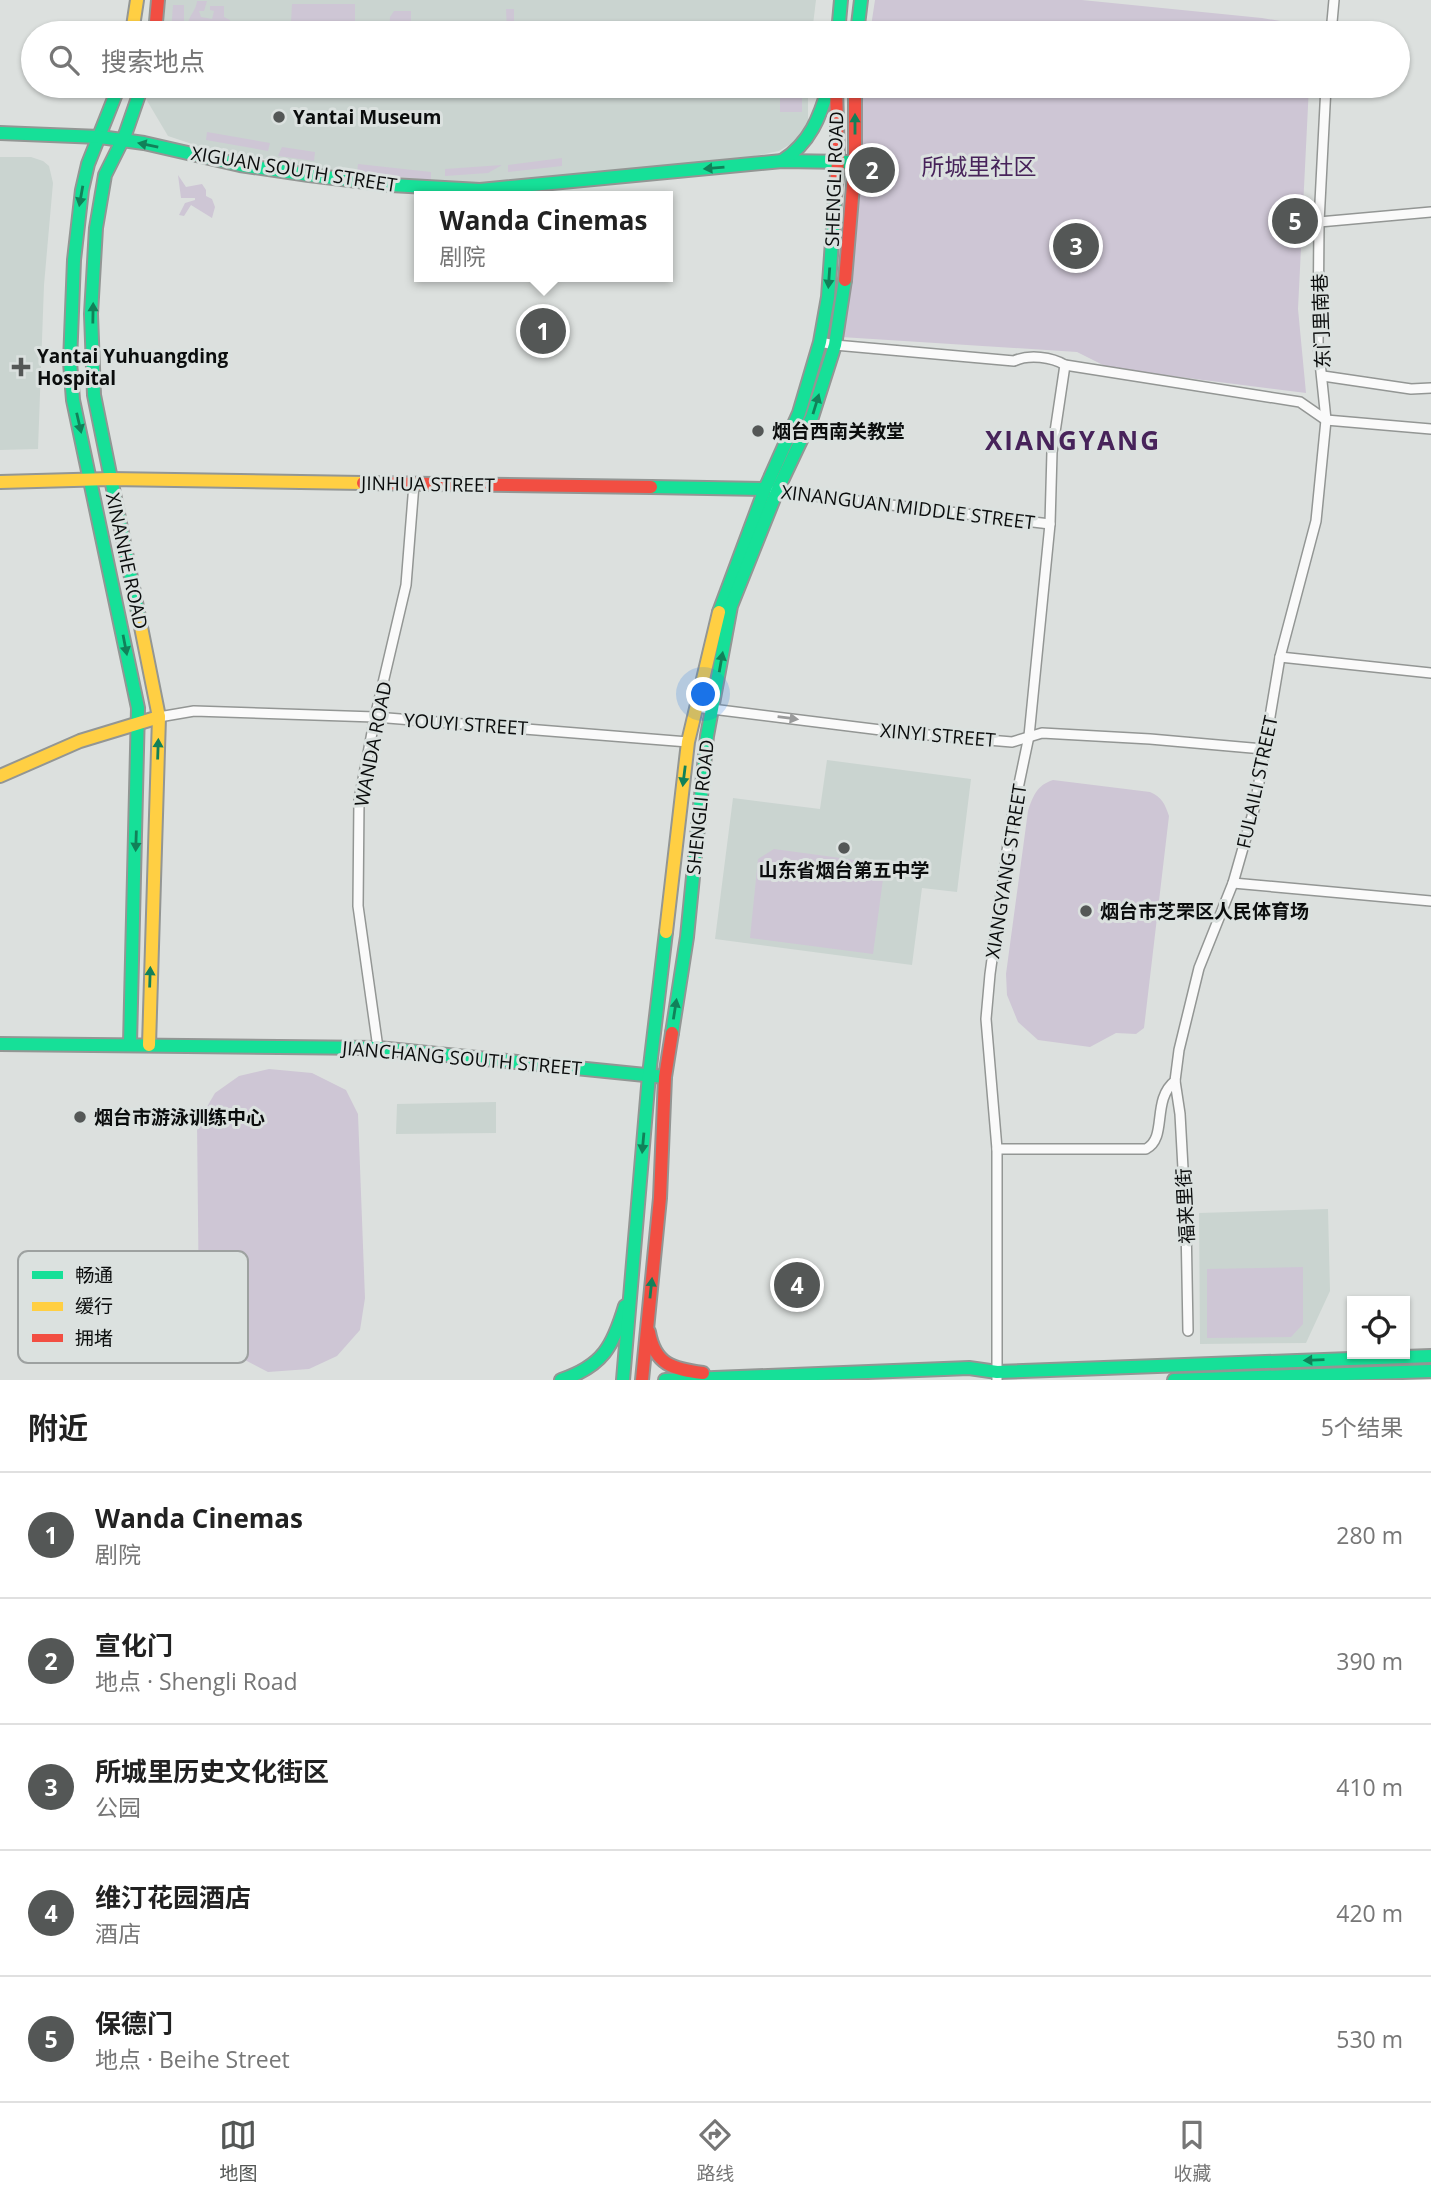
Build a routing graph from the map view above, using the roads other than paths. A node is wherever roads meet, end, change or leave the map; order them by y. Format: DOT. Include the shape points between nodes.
graph roads {
  1 [pos="137,0"];
  2 [pos="158,0"];
  3 [pos="841,0"];
  4 [pos="861,0"];
  5 [pos="1334,0"];
  6 [pos="134,21"];
  7 [pos="156,21"];
  8 [pos="839,21"];
  9 [pos="859,21"];
  10 [pos="1332,21"];
  11 [pos="115,98"];
  12 [pos="138,98"];
  13 [pos="825,98"];
  14 [pos="836,98"];
  15 [pos="855,98"];
  16 [pos="1325,98"];
  17 [pos="0,133"];
  18 [pos="100,137"];
  19 [pos="123,140"];
  20 [pos="782,161"];
  21 [pos="838,161"];
  22 [pos="855,162"];
  23 [pos="1431,212"];
  24 [pos="1319,222"];
  25 [pos="820,342"];
  26 [pos="835,345"];
  27 [pos="1065,365"];
  28 [pos="1323,376"];
  29 [pos="1431,388"];
  30 [pos="1326,420"];
  31 [pos="1431,429"];
  32 [pos="110,479"];
  33 [pos="91,480"];
  34 [pos="0,482"];
  35 [pos="414,484"];
  36 [pos="771,490"];
  37 [pos="1050,524"];
  38 [pos="1280,657"];
  39 [pos="1431,673"];
  40 [pos="696,708"];
  41 [pos="712,708"];
  42 [pos="159,717"];
  43 [pos="375,717"];
  44 [pos="139,724"];
  45 [pos="1029,736"];
  46 [pos="688,741"];
  47 [pos="1263,749"];
  48 [pos="0,776"];
  49 [pos="1233,883"];
  50 [pos="1431,901"];
  51 [pos="0,1044"];
  52 [pos="130,1044"];
  53 [pos="149,1045"];
  54 [pos="378,1048"];
  55 [pos="649,1075"];
  56 [pos="665,1077"];
  57 [pos="1175,1081"];
  58 [pos="997,1149"];
  59 [pos="631,1286"];
  60 [pos="648,1320"];
  61 [pos="1188,1331"];
  62 [pos="1431,1356"];
  63 [pos="1431,1371"];
  64 [pos="858,1376"];
  65 [pos="997,1376"];
  66 [pos="1324,1377"];
  67 [pos="742,1378"];
  68 [pos="561,1380"];
  69 [pos="623,1380"];
  70 [pos="642,1380"];
  71 [pos="665,1380"];
  72 [pos="1174,1380"];
  1 -- 6 [label="main road"];
  2 -- 7 [label="main road"];
  3 -- 8 [label="main road"];
  4 -- 9 [label="main road"];
  5 -- 10 [label="street"];
  11 -- 18 [label="main road, XINANHE ROAD"];
  12 -- 19 [label="main road, XINANHE ROAD"];
  13 -- 20 [label="main road" via="808,142"];
  14 -- 21 [label="main road, SHENGLI ROAD"];
  22 -- 15 [label="main road, SHENGLI ROAD, one-way"];
  16 -- 24 [label="street, 东门里南巷"];
  17 -- 18 [label="main road, XIGUAN SOUTH STREET"];
  18 -- 19 [label="main road, XIGUAN SOUTH STREET"];
  18 -- 33 [label="main road, XINANHE ROAD, one-way" via="88,164 78,215 70,362"];
  20 -- 19 [label="main road, XIGUAN SOUTH STREET, one-way" via="480,190 309,175"];
  32 -- 19 [label="main road, XINANHE ROAD, one-way" via="94,384 94,258 106,172"];
  20 -- 21 [label="main road, XIGUAN SOUTH STREET"];
  21 -- 22 [label="main road, XIGUAN SOUTH STREET"];
  21 -- 25 [label="main road, SHENGLI ROAD, one-way" via="828,297"];
  22 -- 26 [label="main road, SHENGLI ROAD"];
  23 -- 24 [label="street"];
  24 -- 28 [label="street, 东门里南巷" via="1318,343"];
  25 -- 26 [label="street"];
  25 -- 36 [label="main road, SHENGLI ROAD"];
  26 -- 27 [label="street" via="1014,361 1055,358"];
  36 -- 26 [label="main road, SHENGLI ROAD, one-way" via="812,417"];
  27 -- 30 [label="street" via="1300,402"];
  27 -- 37 [label="street, XIANGYANG STREET" via="1052,452"];
  28 -- 29 [label="street"];
  28 -- 30 [label="street, 东门里南巷"];
  30 -- 31 [label="street"];
  30 -- 38 [label="street, FULAILI STREET" via="1316,521"];
  32 -- 33 [label="main road, JINHUA STREET"];
  32 -- 35 [label="main road, JINHUA STREET"];
  32 -- 42 [label="main road, XINANHE ROAD"];
  33 -- 34 [label="main road, JINHUA STREET"];
  33 -- 44 [label="main road, XINANHE ROAD, one-way"];
  35 -- 36 [label="main road, JINHUA STREET"];
  35 -- 43 [label="street, WANDA ROAD" via="406,584"];
  36 -- 37 [label="street, XINANGUAN MIDDLE STREET"];
  36 -- 40 [label="main road, SHENGLI ROAD" via="721,603"];
  41 -- 36 [label="main road, SHENGLI ROAD, one-way" via="731,606"];
  37 -- 45 [label="street, XIANGYANG STREET"];
  38 -- 39 [label="street"];
  38 -- 47 [label="street, FULAILI STREET"];
  40 -- 41 [label="street, XINYI STREET"];
  40 -- 46 [label="main road, SHENGLI ROAD"];
  41 -- 45 [label="street, XINYI STREET, one-way" via="905,733 1012,742"];
  56 -- 41 [label="main road, SHENGLI ROAD, one-way" via="687,936"];
  42 -- 43 [label="street, YOUYI STREET" via="194,711"];
  42 -- 44 [label="main road"];
  53 -- 42 [label="main road, XINANHE ROAD, one-way"];
  43 -- 46 [label="street, YOUYI STREET"];
  43 -- 54 [label="street, WANDA ROAD" via="359,800 358,906"];
  44 -- 48 [label="main road" via="80,741"];
  44 -- 52 [label="main road, XINANHE ROAD, one-way"];
  45 -- 47 [label="street, XINYI STREET" via="1055,733"];
  45 -- 58 [label="street, XIANGYANG STREET" via="1011,822 988,996"];
  46 -- 55 [label="main road, SHENGLI ROAD, one-way"];
  47 -- 49 [label="street, FULAILI STREET" via="1255,806"];
  49 -- 50 [label="street"];
  49 -- 57 [label="street, FULAILI STREET" via="1199,968"];
  51 -- 52 [label="main road"];
  52 -- 53 [label="main road, JIANCHANG SOUTH STREET"];
  53 -- 54 [label="main road, JIANCHANG SOUTH STREET"];
  54 -- 55 [label="main road, JIANCHANG SOUTH STREET"];
  55 -- 56 [label="main road, JIANCHANG SOUTH STREET"];
  55 -- 59 [label="main road, SHENGLI ROAD, one-way"];
  60 -- 56 [label="main road, SHENGLI ROAD, one-way"];
  57 -- 58 [label="street, FULAILI STREET" via="1163,1097 1157,1138 1146,1149"];
  57 -- 61 [label="street, 福来里街" via="1186,1223"];
  58 -- 65 [label="street, XIANGYANG STREET"];
  59 -- 68 [label="main road" via="608,1353"];
  59 -- 69 [label="main road, SHENGLI ROAD"];
  60 -- 67 [label="main road" via="652,1349 666,1364 679,1370"];
  60 -- 70 [label="main road, SHENGLI ROAD"];
  62 -- 65 [label="main road, one-way"];
  63 -- 66 [label="main road"];
  64 -- 65 [label="main road" via="969,1368"];
  64 -- 67 [label="main road"];
  66 -- 72 [label="main road"];
  67 -- 71 [label="main road"];
}
